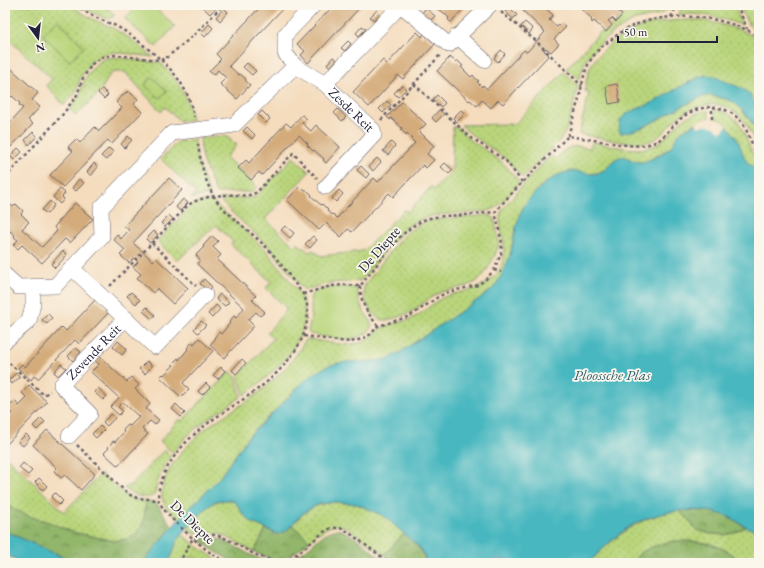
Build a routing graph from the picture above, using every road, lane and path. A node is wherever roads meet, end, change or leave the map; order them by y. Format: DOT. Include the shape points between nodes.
graph roads {
  1 [pos="223,5"];
  2 [pos="314,5"];
  3 [pos="401,5"];
  4 [pos="677,5"];
  5 [pos="737,5"];
  6 [pos="494,7"];
  7 [pos="671,17"];
  8 [pos="748,30"];
  9 [pos="759,36"];
  10 [pos="453,41"];
  11 [pos="484,60"];
  12 [pos="295,66"];
  13 [pos="325,84"];
  14 [pos="414,84"];
  15 [pos="582,86"];
  16 [pos="712,107"];
  17 [pos="712,119"];
  18 [pos="373,130"];
  19 [pos="568,136"];
  20 [pos="759,159"];
  21 [pos="5,178"];
  22 [pos="522,182"];
  23 [pos="326,187"];
  24 [pos="495,212"];
  25 [pos="152,243"];
  26 [pos="72,268"];
  27 [pos="494,270"];
  28 [pos="501,272"];
  29 [pos="5,275"];
  30 [pos="360,286"];
  31 [pos="33,287"];
  32 [pos="101,295"];
  33 [pos="205,295"];
  34 [pos="126,318"];
  35 [pos="378,326"];
  36 [pos="304,336"];
  37 [pos="5,341"];
  38 [pos="5,359"];
  39 [pos="61,385"];
  40 [pos="69,436"];
  41 [pos="159,500"];
  42 [pos="193,538"];
  43 [pos="759,559"];
  44 [pos="284,562"];
  45 [pos="179,563"];
  46 [pos="228,563"];
  47 [pos="390,563"];
  48 [pos="752,563"];
  1 -- 21 [label="path" via="193,36 166,58 161,60 114,55 102,57 92,64 68,108"];
  2 -- 12 [label="street, Zesde Reit" via="285,35 285,53"];
  3 -- 10 [label="street"];
  3 -- 13 [label="street"];
  4 -- 7 [label="path"];
  5 -- 8 [label="path"];
  6 -- 10 [label="street"];
  6 -- 15 [label="path" via="536,41"];
  7 -- 8 [label="path" via="721,21"];
  7 -- 15 [label="path" via="635,25 606,43 589,63"];
  8 -- 9 [label="path"];
  10 -- 11 [label="street"];
  10 -- 14 [label="path"];
  12 -- 13 [label="street, Zesde Reit"];
  12 -- 26 [label="street" via="234,125 172,132 101,208 102,236"];
  13 -- 18 [label="street, Zesde Reit"];
  14 -- 18 [label="path"];
  14 -- 22 [label="path" via="470,137 506,161"];
  15 -- 19 [label="path"];
  16 -- 17 [label="path"];
  16 -- 19 [label="path" via="688,114 659,140 643,145 633,146"];
  16 -- 20 [label="path" via="736,115"];
  18 -- 23 [label="street, Zesde Reit" via="374,135"];
  19 -- 22 [label="path"];
  22 -- 24 [label="path"];
  23 -- 25 [label="path" via="293,152 253,195 228,195 196,200 188,205"];
  24 -- 27 [label="path" via="502,243 501,254"];
  24 -- 30 [label="path, De Diepte" via="426,219 408,230 391,247"];
  25 -- 32 [label="path"];
  25 -- 33 [label="path"];
  26 -- 31 [label="street" via="55,286"];
  26 -- 32 [label="street, Zevende Reit"];
  27 -- 28 [label="path"];
  27 -- 35 [label="path" via="478,285 448,292 405,318"];
  29 -- 31 [label="street" via="18,287"];
  30 -- 35 [label="path" via="365,307"];
  30 -- 36 [label="path, De Diepte" via="331,286 303,294 308,308"];
  31 -- 37 [label="street" via="29,321"];
  32 -- 34 [label="street, Zevende Reit"];
  33 -- 34 [label="street, Zevende Reit" via="155,347"];
  34 -- 39 [label="street, Zevende Reit"];
  35 -- 36 [label="path" via="371,334 351,342"];
  36 -- 41 [label="path, De Diepte" via="294,353 277,372 190,438 168,466 162,478"];
  38 -- 39 [label="path" via="44,395"];
  39 -- 40 [label="street, Zevende Reit" via="90,414"];
  40 -- 41 [label="path" via="128,494 137,498"];
  41 -- 42 [label="path, De Diepte" via="173,520"];
  42 -- 44 [label="path" via="214,535 268,560"];
  42 -- 45 [label="path"];
  42 -- 46 [label="path, De Diepte"];
  43 -- 48 [label="path"];
  44 -- 47 [label="path" via="318,536 337,528 344,529"];
}
